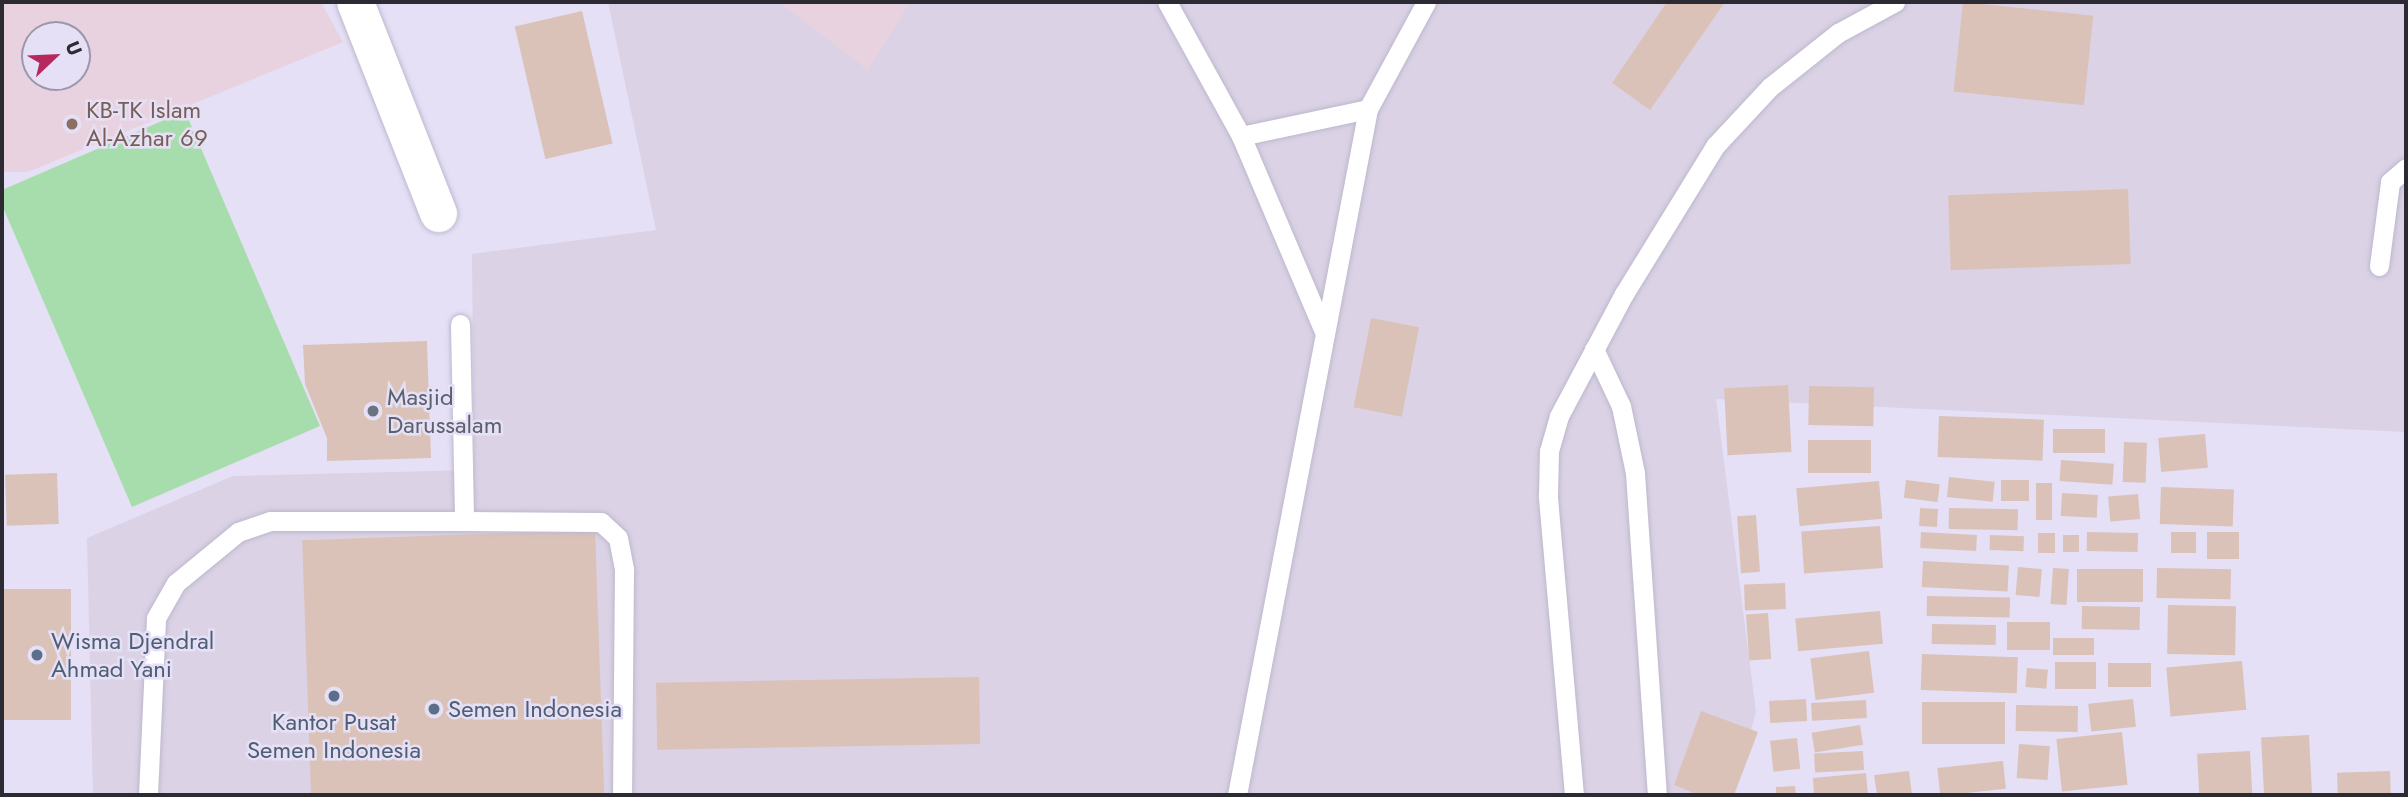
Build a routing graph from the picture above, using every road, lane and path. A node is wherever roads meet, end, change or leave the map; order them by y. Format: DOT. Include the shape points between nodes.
graph roads {
  1 [pos="355,2"];
  2 [pos="1167,2"];
  3 [pos="1426,2"];
  4 [pos="1895,2"];
  5 [pos="1368,109"];
  6 [pos="1241,136"];
  7 [pos="2406,168"];
  8 [pos="438,213"];
  9 [pos="2379,266"];
  10 [pos="460,324"];
  11 [pos="1325,334"];
  12 [pos="1594,349"];
  13 [pos="464,521"];
  14 [pos="148,795"];
  15 [pos="622,795"];
  16 [pos="1237,795"];
  17 [pos="1574,795"];
  18 [pos="1657,795"];
  1 -- 8 [label="street"];
  2 -- 6 [label="lane"];
  3 -- 5 [label="lane"];
  4 -- 12 [label="lane" via="1838,33 1779,79 1715,146"];
  5 -- 6 [label="lane"];
  5 -- 11 [label="lane"];
  6 -- 11 [label="lane"];
  7 -- 9 [label="lane" via="2390,182"];
  10 -- 13 [label="lane"];
  11 -- 16 [label="lane"];
  12 -- 17 [label="lane" via="1559,416 1549,451 1548,495"];
  12 -- 18 [label="lane" via="1621,406 1635,473"];
  13 -- 14 [label="lane" via="270,521 238,532 176,583 156,618"];
  13 -- 15 [label="lane" via="601,522 618,538 624,570"];
}
